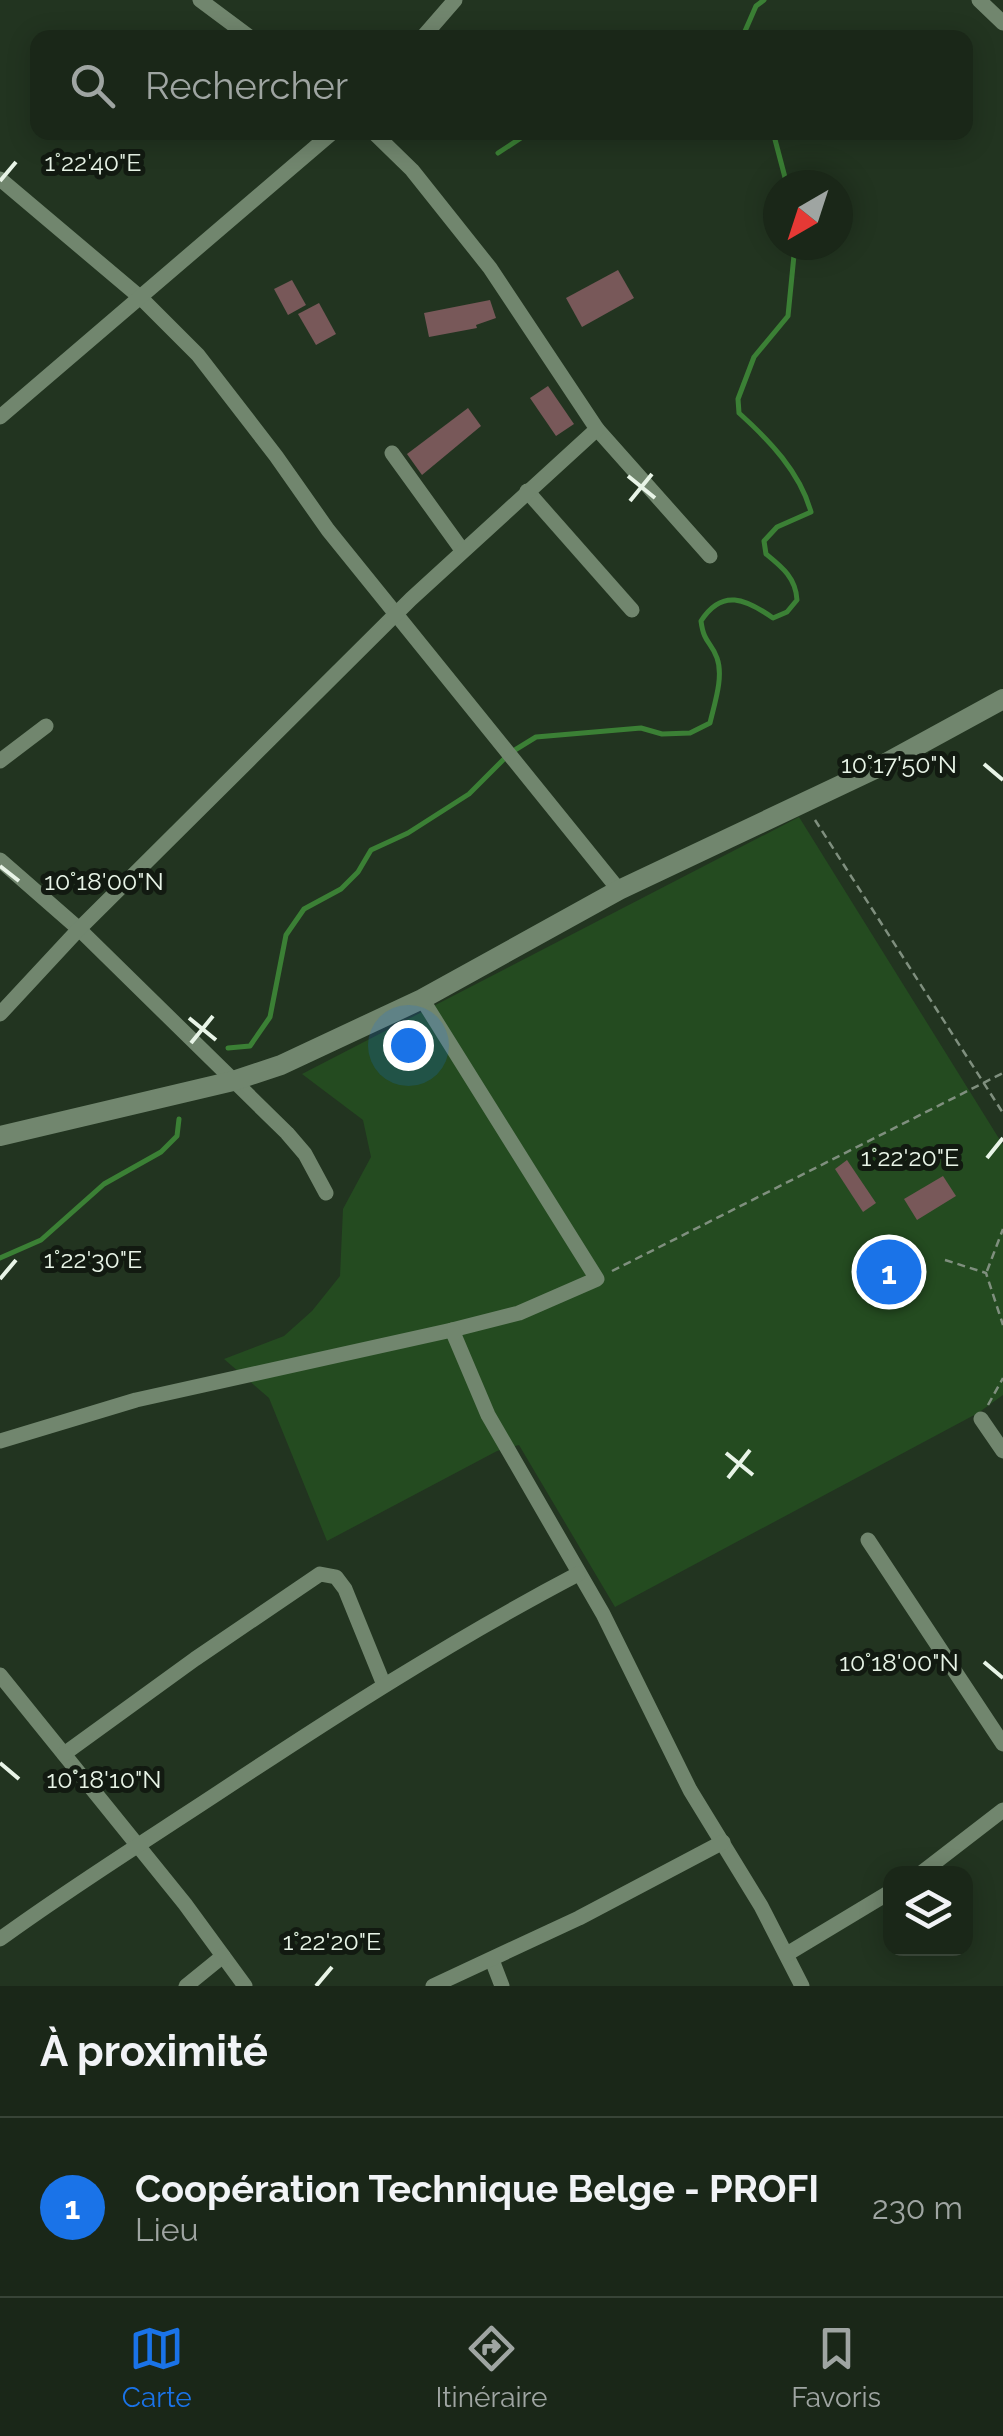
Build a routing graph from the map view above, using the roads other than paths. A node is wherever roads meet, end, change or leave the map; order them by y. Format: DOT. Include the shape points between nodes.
graph roads {
  1 [pos="200,0"];
  2 [pos="454,0"];
  3 [pos="981,1"];
  4 [pos="1003,23"];
  5 [pos="240,30"];
  6 [pos="429,30"];
  7 [pos="323,140"];
  8 [pos="382,140"];
  9 [pos="0,180"];
  10 [pos="141,298"];
  11 [pos="0,417"];
  12 [pos="597,429"];
  13 [pos="392,453"];
  14 [pos="527,491"];
  15 [pos="462,550"];
  16 [pos="710,556"];
  17 [pos="632,610"];
  18 [pos="396,614"];
  19 [pos="1003,699"];
  20 [pos="46,726"];
  21 [pos="0,761"];
  22 [pos="2,864"];
  23 [pos="619,890"];
  24 [pos="80,929"];
  25 [pos="422,999"];
  26 [pos="0,1014"];
  27 [pos="233,1080"];
  28 [pos="0,1136"];
  29 [pos="326,1193"];
  30 [pos="452,1330"];
  31 [pos="981,1419"];
  32 [pos="0,1442"];
  33 [pos="1003,1451"];
  34 [pos="868,1540"];
  35 [pos="578,1574"];
  36 [pos="0,1675"];
  37 [pos="384,1685"];
  38 [pos="1003,1744"];
  39 [pos="64,1754"];
  40 [pos="1003,1810"];
  41 [pos="723,1842"];
  42 [pos="138,1844"];
  43 [pos="930,1866"];
  44 [pos="883,1896"];
  45 [pos="3,1931"];
  46 [pos="787,1954"];
  47 [pos="223,1956"];
  48 [pos="492,1960"];
  49 [pos="186,1986"];
  50 [pos="245,1986"];
  51 [pos="433,1986"];
  52 [pos="502,1986"];
  53 [pos="802,1986"];
  1 -- 5 [label="street"];
  2 -- 6 [label="street"];
  3 -- 4 [label="street"];
  7 -- 10 [label="street"];
  8 -- 12 [label="street" via="490,268"];
  9 -- 10 [label="street"];
  10 -- 11 [label="street"];
  10 -- 18 [label="street" via="228,392"];
  12 -- 14 [label="street"];
  12 -- 16 [label="street"];
  13 -- 15 [label="street"];
  14 -- 15 [label="street"];
  14 -- 17 [label="street"];
  15 -- 18 [label="street"];
  18 -- 23 [label="street"];
  18 -- 24 [label="street"];
  19 -- 23 [label="street" via="805,804"];
  20 -- 21 [label="street"];
  22 -- 24 [label="street"];
  23 -- 25 [label="street"];
  24 -- 26 [label="street"];
  24 -- 27 [label="street"];
  25 -- 27 [label="street" via="281,1065"];
  25 -- 30 [label="street" via="597,1279 519,1313"];
  27 -- 28 [label="street"];
  27 -- 29 [label="street" via="305,1154"];
  30 -- 32 [label="street" via="136,1400"];
  30 -- 35 [label="street" via="488,1415"];
  31 -- 33 [label="street"];
  34 -- 38 [label="street"];
  35 -- 37 [label="street"];
  35 -- 41 [label="street"];
  36 -- 39 [label="street"];
  37 -- 39 [label="street" via="345,1588 320,1574"];
  37 -- 42 [label="street"];
  39 -- 42 [label="street"];
  40 -- 43 [label="street"];
  41 -- 46 [label="street"];
  41 -- 48 [label="street"];
  42 -- 45 [label="street"];
  42 -- 47 [label="street"];
  44 -- 46 [label="street"];
  46 -- 53 [label="street"];
  47 -- 49 [label="street"];
  47 -- 50 [label="street"];
  48 -- 51 [label="street"];
  48 -- 52 [label="street"];
}
